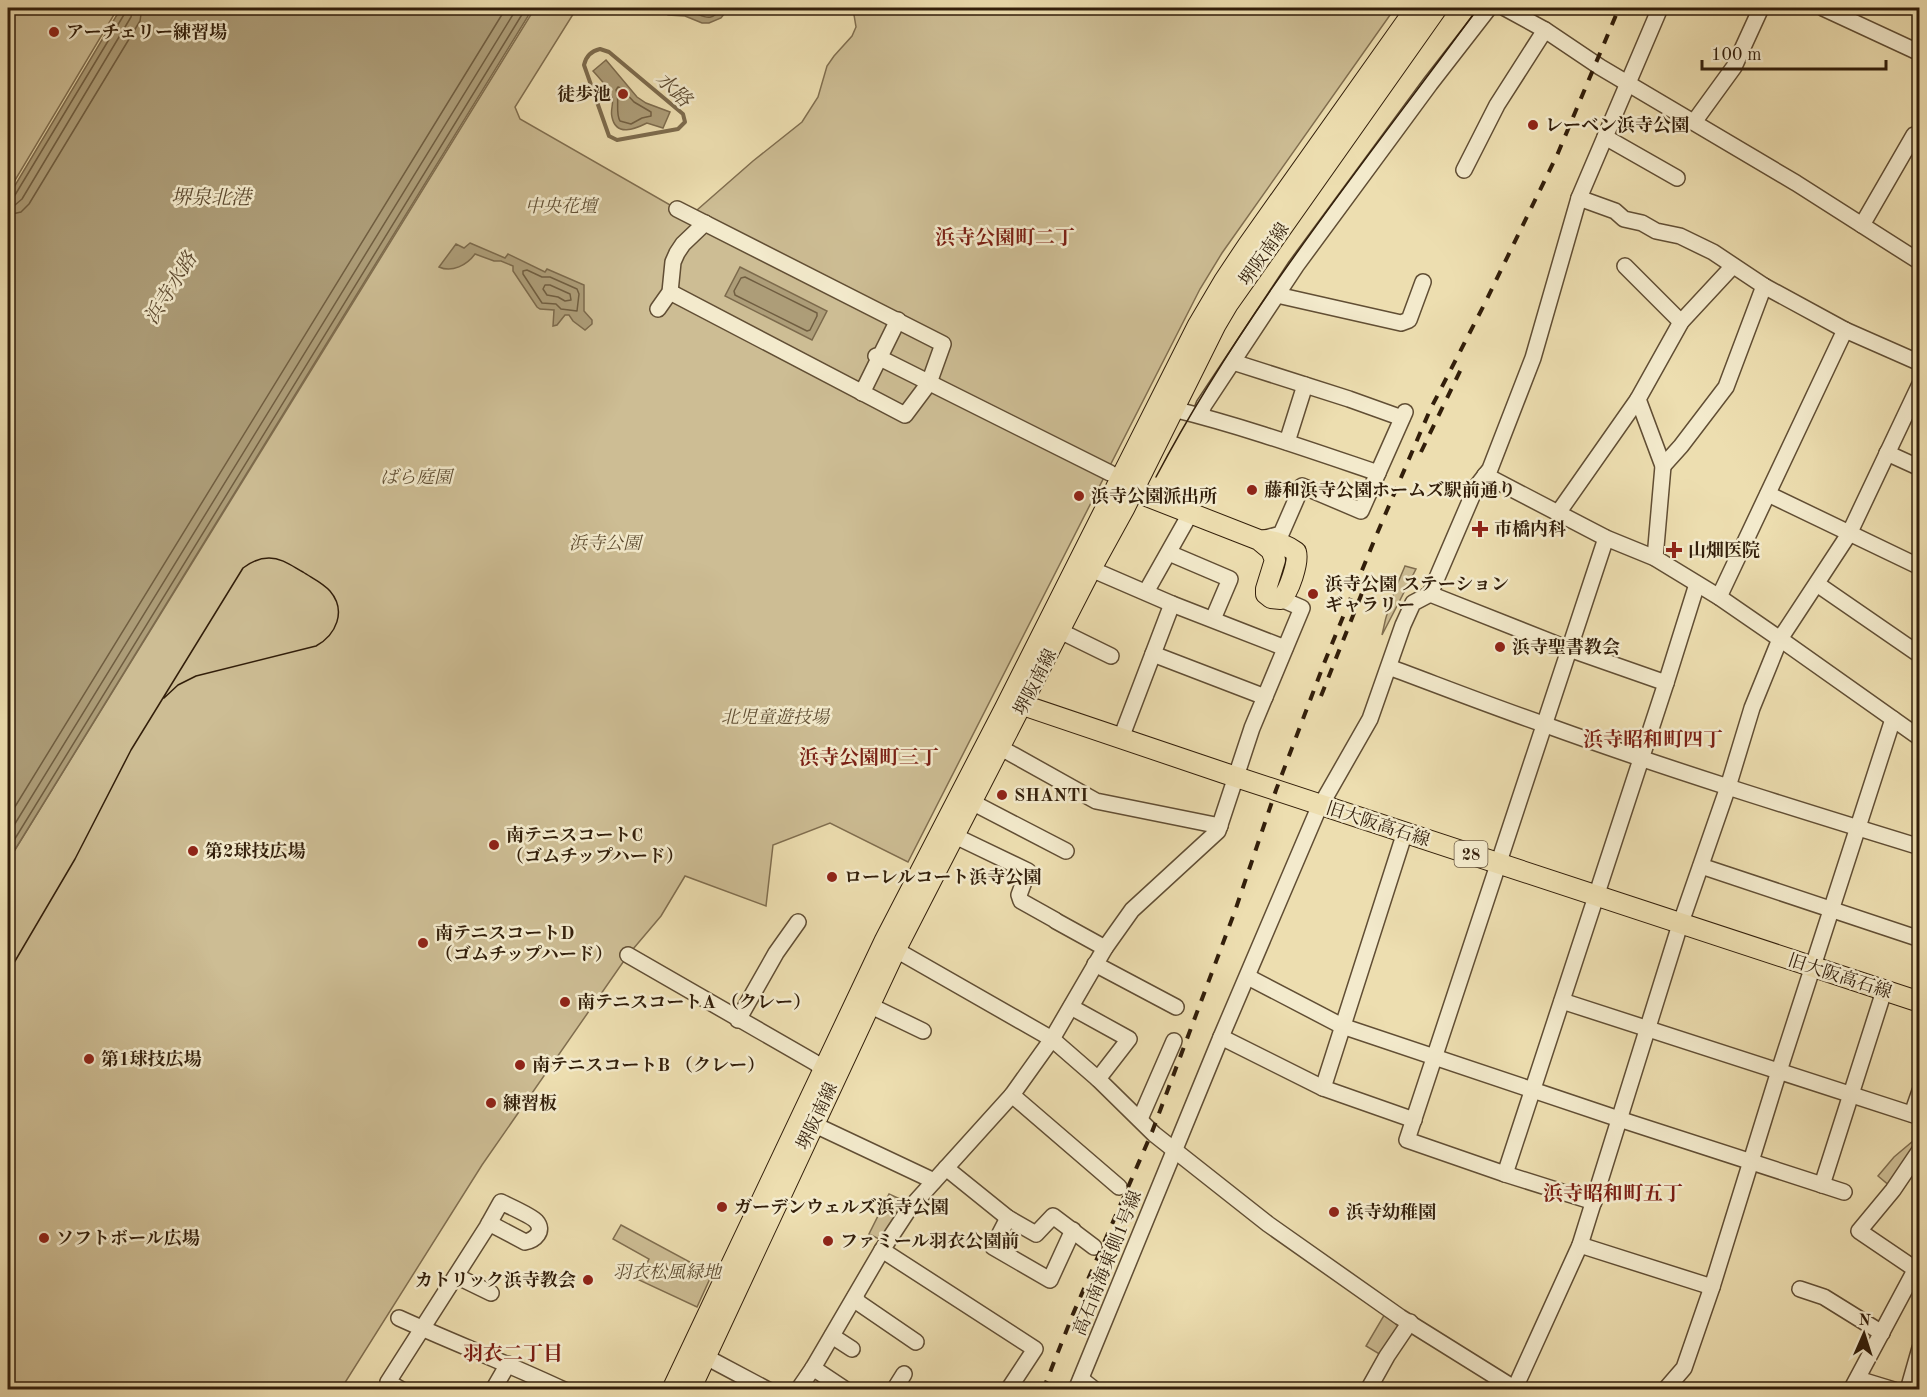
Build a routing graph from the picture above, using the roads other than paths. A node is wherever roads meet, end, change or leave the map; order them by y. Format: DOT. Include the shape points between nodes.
graph roads {
  1 [pos="1416,8"];
  2 [pos="1437,8"];
  3 [pos="1489,8"];
  4 [pos="1505,8"];
  5 [pos="1660,8"];
  6 [pos="1761,8"];
  7 [pos="1823,8"];
  8 [pos="1853,14"];
  9 [pos="1545,30"];
  10 [pos="1920,53"];
  11 [pos="1628,83"];
  12 [pos="1694,122"];
  13 [pos="1914,135"];
  14 [pos="1605,137"];
  15 [pos="1464,170"];
  16 [pos="1677,178"];
  17 [pos="1579,198"];
  18 [pos="677,209"];
  19 [pos="705,222"];
  20 [pos="1862,225"];
  21 [pos="1920,262"];
  22 [pos="1625,266"];
  23 [pos="1733,266"];
  24 [pos="1423,282"];
  25 [pos="1764,286"];
  26 [pos="670,292"];
  27 [pos="1277,295"];
  28 [pos="658,309"];
  29 [pos="898,320"];
  30 [pos="1681,322"];
  31 [pos="1845,330"];
  32 [pos="878,357"];
  33 [pos="1233,362"];
  34 [pos="1920,363"];
  35 [pos="929,383"];
  36 [pos="1920,384"];
  37 [pos="1305,385"];
  38 [pos="862,393"];
  39 [pos="1638,399"];
  40 [pos="1173,409"];
  41 [pos="1200,415"];
  42 [pos="1287,442"];
  43 [pos="1887,453"];
  44 [pos="1663,466"];
  45 [pos="1920,468"];
  46 [pos="1378,473"];
  47 [pos="1485,475"];
  48 [pos="1120,483"];
  49 [pos="1768,494"];
  50 [pos="1558,513"];
  51 [pos="1190,514"];
  52 [pos="1849,534"];
  53 [pos="1606,538"];
  54 [pos="1259,540"];
  55 [pos="1169,554"];
  56 [pos="1655,558"];
  57 [pos="1920,567"];
  58 [pos="1091,569"];
  59 [pos="1697,584"];
  60 [pos="1817,584"];
  61 [pos="1146,592"];
  62 [pos="1430,594"];
  63 [pos="1719,597"];
  64 [pos="1281,599"];
  65 [pos="1172,604"];
  66 [pos="1213,619"];
  67 [pos="1060,631"];
  68 [pos="1780,639"];
  69 [pos="1285,648"];
  70 [pos="1569,649"];
  71 [pos="1153,654"];
  72 [pos="1920,655"];
  73 [pos="1111,656"];
  74 [pos="1389,667"];
  75 [pos="1666,683"];
  76 [pos="1265,697"];
  77 [pos="1016,703"];
  78 [pos="1893,718"];
  79 [pos="1544,725"];
  80 [pos="1121,738"];
  81 [pos="1920,738"];
  82 [pos="1001,748"];
  83 [pos="1641,758"];
  84 [pos="1236,777"];
  85 [pos="1728,787"];
  86 [pos="966,799"];
  87 [pos="1320,805"];
  88 [pos="1220,826"];
  89 [pos="1859,828"];
  90 [pos="1405,832"];
  91 [pos="955,836"];
  92 [pos="1920,847"];
  93 [pos="1066,851"];
  94 [pos="1498,863"];
  95 [pos="1701,866"];
  96 [pos="1596,895"];
  97 [pos="1832,910"];
  98 [pos="798,922"];
  99 [pos="1681,922"];
  100 [pos="1920,939"];
  101 [pos="1105,948"];
  102 [pos="895,951"];
  103 [pos="628,955"];
  104 [pos="1095,964"];
  105 [pos="1813,967"];
  106 [pos="1248,977"];
  107 [pos="1884,991"];
  108 [pos="1562,1000"];
  109 [pos="1920,1002"];
  110 [pos="869,1005"];
  111 [pos="1071,1006"];
  112 [pos="1176,1008"];
  113 [pos="738,1020"];
  114 [pos="1342,1026"];
  115 [pos="1648,1029"];
  116 [pos="923,1031"];
  117 [pos="1221,1037"];
  118 [pos="1052,1039"];
  119 [pos="1174,1041"];
  120 [pos="1434,1058"];
  121 [pos="1779,1071"];
  122 [pos="829,1073"];
  123 [pos="1098,1078"];
  124 [pos="1323,1089"];
  125 [pos="1533,1090"];
  126 [pos="1920,1091"];
  127 [pos="1012,1095"];
  128 [pos="1852,1095"];
  129 [pos="1916,1115"];
  130 [pos="1140,1119"];
  131 [pos="1619,1119"];
  132 [pos="1414,1120"];
  133 [pos="813,1124"];
  134 [pos="1920,1150"];
  135 [pos="1175,1152"];
  136 [pos="1752,1162"];
  137 [pos="946,1168"];
  138 [pos="1505,1174"];
  139 [pos="934,1181"];
  140 [pos="1822,1185"];
  141 [pos="1119,1187"];
  142 [pos="1844,1192"];
  143 [pos="1594,1202"];
  144 [pos="1008,1218"];
  145 [pos="489,1224"];
  146 [pos="1073,1230"];
  147 [pos="1580,1245"];
  148 [pos="1094,1247"];
  149 [pos="882,1250"];
  150 [pos="1917,1265"];
  151 [pos="456,1276"];
  152 [pos="1712,1287"];
  153 [pos="1800,1289"];
  154 [pos="491,1293"];
  155 [pos="855,1297"];
  156 [pos="399,1318"];
  157 [pos="1410,1322"];
  158 [pos="422,1328"];
  159 [pos="1881,1333"];
  160 [pos="832,1335"];
  161 [pos="916,1342"];
  162 [pos="1920,1348"];
  163 [pos="852,1349"];
  164 [pos="706,1357"];
  165 [pos="508,1364"];
  166 [pos="813,1368"];
  167 [pos="904,1374"];
  168 [pos="1078,1384"];
  169 [pos="1855,1384"];
  170 [pos="402,1389"];
  171 [pos="493,1389"];
  172 [pos="564,1389"];
  173 [pos="672,1389"];
  174 [pos="690,1389"];
  175 [pos="768,1389"];
  176 [pos="798,1389"];
  177 [pos="846,1389"];
  178 [pos="894,1389"];
  179 [pos="1008,1389"];
  180 [pos="1095,1389"];
  181 [pos="1368,1389"];
  182 [pos="1516,1389"];
  183 [pos="1665,1389"];
  184 [pos="1894,1389"];
  185 [pos="1908,1389"];
  1 -- 48 [label="main road, 堺阪南線" via="1224,281"];
  2 -- 40 [label="main road, 堺阪南線" via="1228,304"];
  3 -- 27 [label="street"];
  4 -- 9 [label="street"];
  5 -- 11 [label="street"];
  6 -- 12 [label="street" via="1734,67"];
  7 -- 8 [label="street"];
  8 -- 10 [label="street"];
  9 -- 11 [label="street"];
  9 -- 15 [label="street" via="1497,105"];
  11 -- 12 [label="street"];
  11 -- 14 [label="street"];
  12 -- 20 [label="street"];
  13 -- 20 [label="street"];
  14 -- 16 [label="street"];
  14 -- 17 [label="street"];
  17 -- 23 [label="street" via="1615,211 1624,219 1680,236"];
  17 -- 47 [label="street" via="1533,358"];
  18 -- 19 [label="street"];
  19 -- 26 [label="street" via="677,253"];
  19 -- 29 [label="street"];
  20 -- 21 [label="street"];
  22 -- 30 [label="street"];
  23 -- 25 [label="street"];
  23 -- 30 [label="street"];
  24 -- 27 [label="street" via="1409,320 1401,323"];
  25 -- 31 [label="street"];
  25 -- 44 [label="street" via="1726,387"];
  26 -- 28 [label="street"];
  26 -- 38 [label="street"];
  27 -- 33 [label="street"];
  29 -- 32 [label="street"];
  29 -- 35 [label="street" via="943,344"];
  30 -- 39 [label="street"];
  31 -- 34 [label="street"];
  31 -- 49 [label="street"];
  32 -- 35 [label="street"];
  32 -- 38 [label="street"];
  33 -- 37 [label="street"];
  33 -- 41 [label="street"];
  35 -- 38 [label="street" via="905,415"];
  35 -- 48 [label="street"];
  36 -- 43 [label="street"];
  37 -- 42 [label="street"];
  37 -- 46 [label="street" via="1404,415"];
  39 -- 44 [label="street"];
  39 -- 50 [label="street"];
  40 -- 41 [label="street"];
  40 -- 48 [label="main road, 堺阪南線"];
  41 -- 42 [label="street"];
  42 -- 46 [label="street"];
  43 -- 45 [label="street"];
  43 -- 52 [label="street"];
  44 -- 56 [label="street"];
  46 -- 54 [label="street" via="1361,511 1302,486 1281,534"];
  47 -- 50 [label="street"];
  47 -- 62 [label="street" via="1468,502"];
  48 -- 51 [label="main road"];
  48 -- 58 [label="main road, 堺阪南線"];
  48 -- 77 [label="main road, 堺阪南線"];
  49 -- 52 [label="street"];
  49 -- 63 [label="street"];
  50 -- 53 [label="street"];
  51 -- 54 [label="main road"];
  51 -- 55 [label="street"];
  52 -- 57 [label="street"];
  52 -- 60 [label="street"];
  53 -- 56 [label="street"];
  53 -- 70 [label="street"];
  54 -- 64 [label="main road" via="1271,540 1298,556"];
  55 -- 61 [label="street"];
  55 -- 66 [label="street" via="1230,579"];
  56 -- 59 [label="street"];
  58 -- 61 [label="street"];
  58 -- 67 [label="main road, 堺阪南線"];
  59 -- 63 [label="street"];
  59 -- 75 [label="street"];
  60 -- 68 [label="street"];
  60 -- 72 [label="street"];
  61 -- 65 [label="street"];
  62 -- 70 [label="street"];
  62 -- 74 [label="street, 高石南海東側1号線" via="1413,603"];
  63 -- 68 [label="street"];
  64 -- 69 [label="street" via="1302,608"];
  65 -- 66 [label="street"];
  65 -- 71 [label="street"];
  66 -- 69 [label="street"];
  67 -- 73 [label="street"];
  67 -- 77 [label="main road, 堺阪南線"];
  68 -- 78 [label="street"];
  68 -- 85 [label="street" via="1752,708"];
  69 -- 76 [label="street"];
  70 -- 75 [label="street"];
  70 -- 79 [label="street"];
  71 -- 76 [label="street"];
  71 -- 80 [label="street"];
  74 -- 79 [label="street"];
  74 -- 87 [label="street, 高石南海東側1号線" via="1370,719"];
  75 -- 83 [label="street"];
  76 -- 84 [label="street"];
  77 -- 80 [label="main road, 旧大阪高石線 / 28"];
  77 -- 82 [label="main road, 堺阪南線"];
  77 -- 86 [label="main road, 堺阪南線"];
  78 -- 81 [label="street"];
  78 -- 89 [label="street"];
  79 -- 83 [label="street"];
  79 -- 94 [label="street"];
  80 -- 84 [label="main road, 旧大阪高石線 / 28"];
  82 -- 86 [label="main road, 堺阪南線"];
  82 -- 88 [label="street" via="1096,801"];
  83 -- 85 [label="street"];
  83 -- 96 [label="street"];
  84 -- 87 [label="main road, 旧大阪高石線 / 28"];
  84 -- 88 [label="street"];
  85 -- 89 [label="street"];
  85 -- 95 [label="street"];
  86 -- 91 [label="main road, 堺阪南線"];
  86 -- 93 [label="street"];
  86 -- 122 [label="main road, 堺阪南線" via="885,940"];
  87 -- 90 [label="main road, 旧大阪高石線 / 28"];
  87 -- 106 [label="street, 高石南海東側1号線"];
  88 -- 101 [label="street" via="1132,910"];
  89 -- 92 [label="street"];
  89 -- 97 [label="street"];
  90 -- 94 [label="main road, 旧大阪高石線 / 28"];
  90 -- 114 [label="street"];
  91 -- 101 [label="street" via="1028,871 1019,895 1021,901"];
  91 -- 102 [label="main road, 堺阪南線"];
  94 -- 96 [label="main road, 旧大阪高石線 / 28"];
  94 -- 120 [label="street"];
  95 -- 97 [label="street"];
  95 -- 99 [label="street"];
  96 -- 99 [label="main road, 旧大阪高石線 / 28"];
  96 -- 108 [label="street"];
  97 -- 100 [label="street"];
  97 -- 105 [label="street"];
  98 -- 113 [label="street"];
  99 -- 105 [label="main road, 旧大阪高石線 / 28"];
  99 -- 115 [label="street"];
  101 -- 104 [label="street"];
  102 -- 110 [label="main road, 堺阪南線"];
  102 -- 118 [label="street"];
  103 -- 113 [label="street"];
  104 -- 111 [label="street"];
  104 -- 112 [label="street"];
  105 -- 107 [label="main road, 旧大阪高石線 / 28"];
  105 -- 121 [label="street"];
  106 -- 114 [label="street"];
  106 -- 117 [label="street, 高石南海東側1号線"];
  107 -- 109 [label="main road, 旧大阪高石線 / 28"];
  107 -- 128 [label="street"];
  108 -- 115 [label="street"];
  108 -- 125 [label="street"];
  110 -- 116 [label="street"];
  110 -- 122 [label="main road, 堺阪南線"];
  111 -- 118 [label="street"];
  111 -- 123 [label="street" via="1129,1039"];
  113 -- 122 [label="street"];
  114 -- 120 [label="street"];
  114 -- 124 [label="street"];
  115 -- 121 [label="street"];
  115 -- 131 [label="street"];
  117 -- 124 [label="street"];
  117 -- 135 [label="street, 高石南海東側1号線"];
  118 -- 123 [label="street"];
  118 -- 127 [label="street"];
  119 -- 130 [label="street"];
  120 -- 125 [label="street"];
  120 -- 132 [label="street"];
  121 -- 128 [label="street"];
  121 -- 136 [label="street"];
  122 -- 133 [label="main road, 堺阪南線"];
  122 -- 173 [label="main road, 堺阪南線"];
  123 -- 130 [label="street"];
  124 -- 132 [label="street"];
  125 -- 131 [label="street"];
  125 -- 138 [label="street"];
  126 -- 129 [label="street"];
  127 -- 137 [label="street"];
  127 -- 141 [label="street"];
  128 -- 129 [label="street"];
  128 -- 140 [label="street"];
  130 -- 135 [label="street"];
  131 -- 136 [label="street"];
  131 -- 143 [label="street"];
  132 -- 138 [label="street" via="1407,1140"];
  133 -- 139 [label="street"];
  133 -- 164 [label="main road, 堺阪南線"];
  134 -- 150 [label="street" via="1859,1231"];
  135 -- 157 [label="street" via="1268,1224"];
  135 -- 168 [label="street, 高石南海東側1号線"];
  136 -- 140 [label="street"];
  136 -- 152 [label="street"];
  137 -- 139 [label="street"];
  137 -- 144 [label="street"];
  138 -- 143 [label="street"];
  139 -- 149 [label="street" via="909,1209"];
  140 -- 142 [label="street"];
  143 -- 147 [label="street"];
  144 -- 146 [label="street" via="1036,1234 1053,1216"];
  144 -- 146 [label="street" via="993,1247 1050,1280"];
  145 -- 151 [label="street"];
  146 -- 148 [label="street"];
  147 -- 152 [label="street"];
  147 -- 182 [label="street"];
  149 -- 155 [label="street"];
  149 -- 179 [label="street" via="1035,1349"];
  150 -- 159 [label="street"];
  151 -- 154 [label="street"];
  151 -- 158 [label="street"];
  152 -- 183 [label="street" via="1684,1368"];
  153 -- 159 [label="street" via="1824,1297"];
  155 -- 160 [label="street"];
  155 -- 161 [label="street" via="905,1328"];
  156 -- 158 [label="street"];
  157 -- 181 [label="street"];
  157 -- 182 [label="street"];
  158 -- 165 [label="street"];
  158 -- 170 [label="street" via="388,1382"];
  159 -- 169 [label="street"];
  160 -- 163 [label="street"];
  160 -- 166 [label="street"];
  162 -- 185 [label="street"];
  164 -- 174 [label="main road, 堺阪南線"];
  164 -- 175 [label="street"];
  165 -- 171 [label="street"];
  165 -- 172 [label="street"];
  166 -- 176 [label="street"];
  166 -- 177 [label="street"];
  167 -- 178 [label="street"];
  168 -- 180 [label="street"];
  169 -- 184 [label="street"];
}
